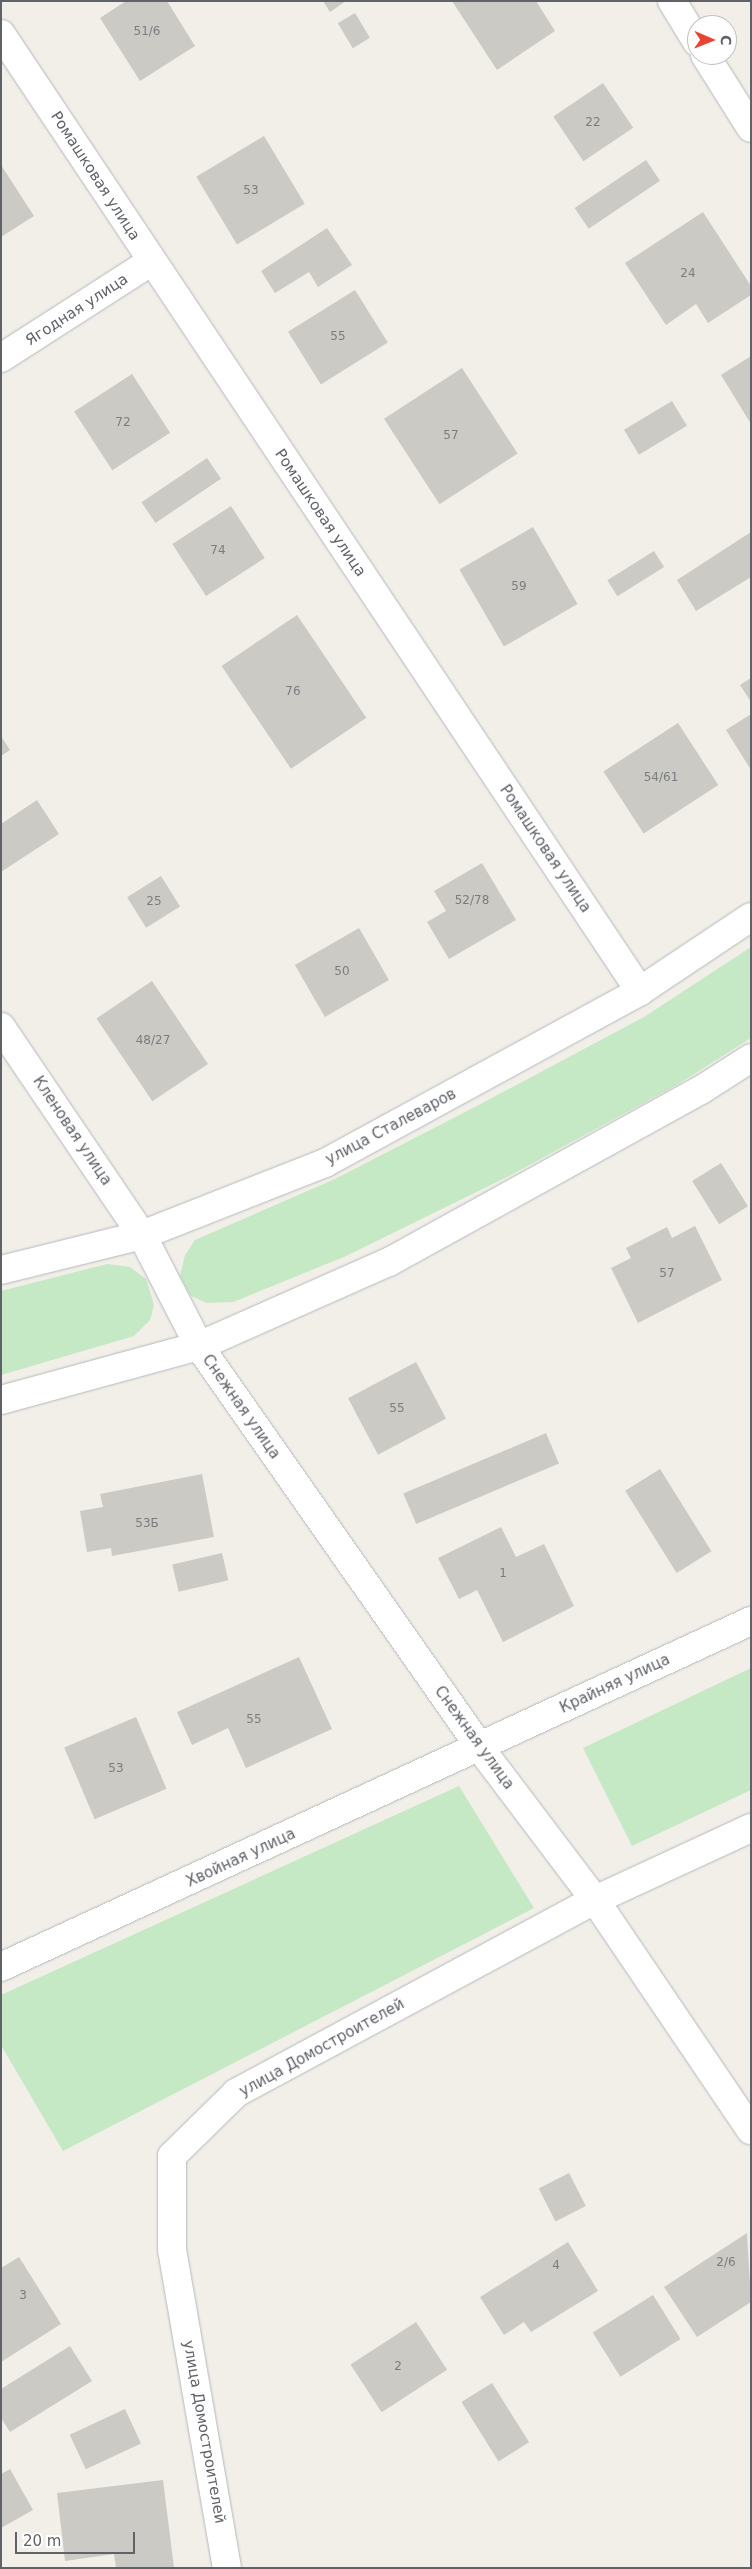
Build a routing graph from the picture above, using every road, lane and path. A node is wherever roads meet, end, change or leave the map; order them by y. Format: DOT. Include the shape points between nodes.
graph roads {
  1 [pos="672,1"];
  2 [pos="687,26"];
  3 [pos="1,34"];
  4 [pos="711,65"];
  5 [pos="751,128"];
  6 [pos="152,261"];
  7 [pos="1,358"];
  8 [pos="751,917"];
  9 [pos="640,990"];
  10 [pos="1,1027"];
  11 [pos="751,1058"];
  12 [pos="142,1234"];
  13 [pos="1,1270"];
  14 [pos="199,1346"];
  15 [pos="1,1400"];
  16 [pos="751,1621"];
  17 [pos="480,1748"];
  18 [pos="751,1828"];
  19 [pos="595,1900"];
  20 [pos="1,1967"];
  21 [pos="751,2130"];
  22 [pos="227,2568"];
  1 -- 2 [label="street"];
  3 -- 6 [label="street, Ромашковая улица"];
  4 -- 5 [label="street"];
  6 -- 7 [label="street, Ягодная улица"];
  6 -- 9 [label="street, Ромашковая улица"];
  8 -- 9 [label="street, улица Сталеваров"];
  9 -- 12 [label="street, улица Сталеваров" via="325,1163"];
  10 -- 12 [label="street, Кленовая улица"];
  11 -- 14 [label="street" via="388,1262"];
  12 -- 13 [label="street, улица Сталеваров"];
  12 -- 14 [label="street, Кленовая улица"];
  14 -- 15 [label="street"];
  14 -- 17 [label="street, Снежная улица"];
  16 -- 17 [label="street, Крайняя улица"];
  17 -- 19 [label="street, Снежная улица"];
  17 -- 20 [label="street, Хвойная улица"];
  18 -- 19 [label="street, улица Домостроителей"];
  19 -- 21 [label="street, Снежная улица"];
  19 -- 22 [label="street, улица Домостроителей" via="236,2094 172,2156 172,2250"];
}
